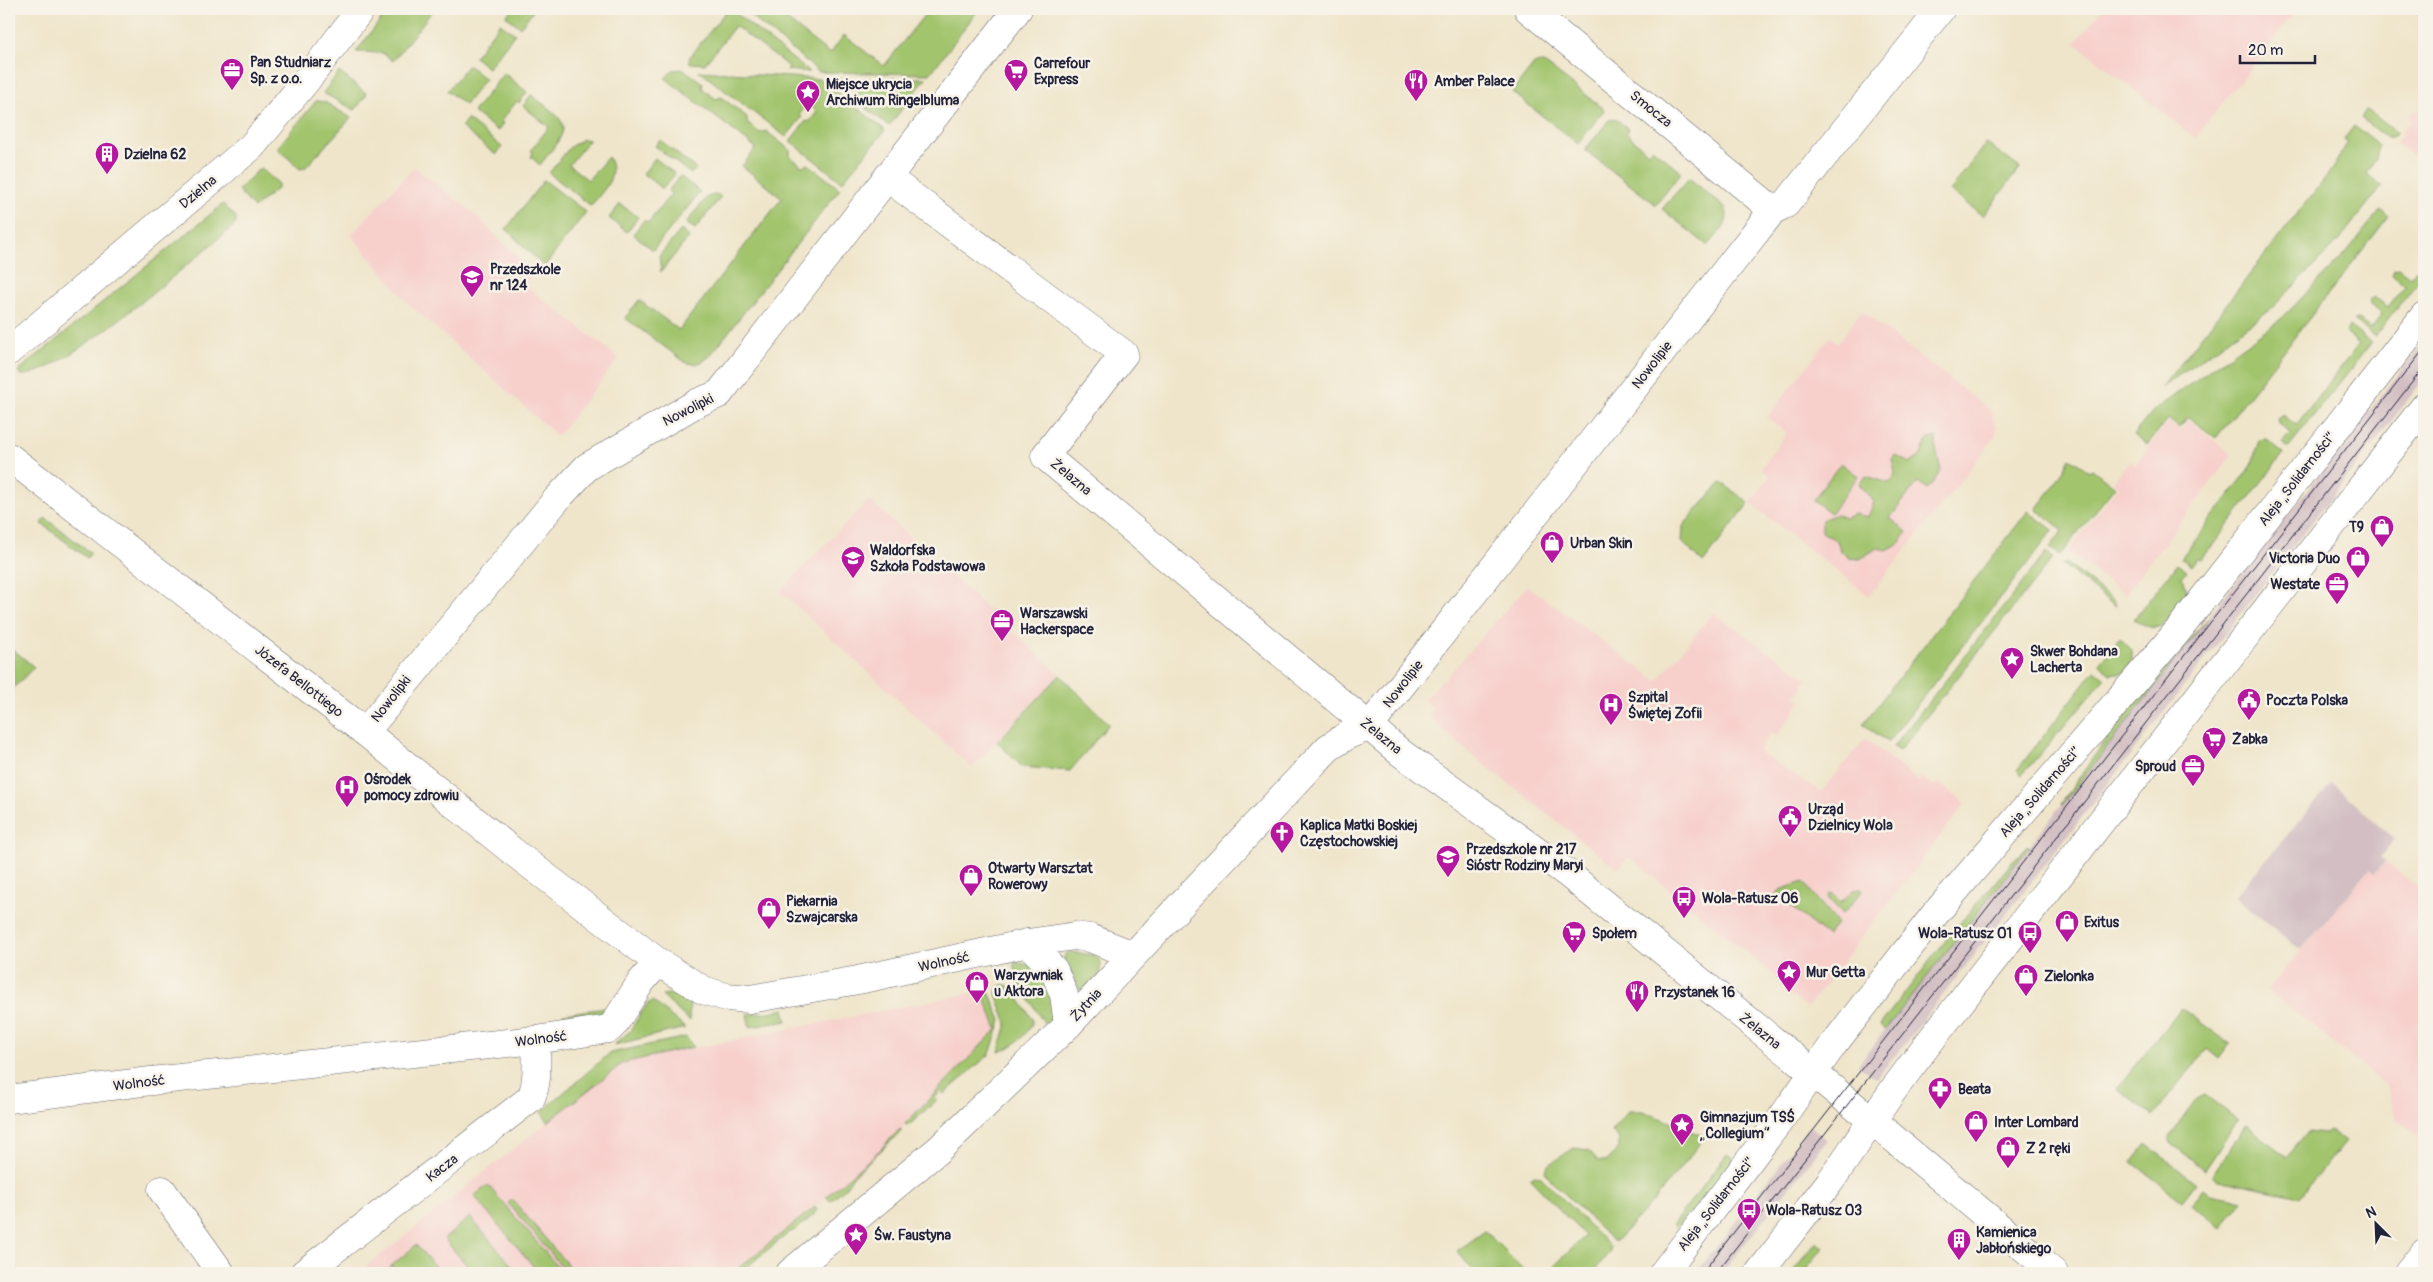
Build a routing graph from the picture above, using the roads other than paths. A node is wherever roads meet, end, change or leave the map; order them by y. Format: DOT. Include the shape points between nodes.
graph roads {
  1 [pos="361,9"];
  2 [pos="1018,9"];
  3 [pos="1528,9"];
  4 [pos="1941,9"];
  5 [pos="888,178"];
  6 [pos="1774,210"];
  7 [pos="2424,316"];
  8 [pos="9,351"];
  9 [pos="2424,406"];
  10 [pos="9,457"];
  11 [pos="1369,727"];
  12 [pos="365,732"];
  13 [pos="1028,943"];
  14 [pos="1133,955"];
  15 [pos="658,962"];
  16 [pos="1068,1025"];
  17 [pos="536,1040"];
  18 [pos="1813,1074"];
  19 [pos="9,1099"];
  20 [pos="1872,1121"];
  21 [pos="162,1190"];
  22 [pos="2424,1253"];
  23 [pos="221,1273"];
  24 [pos="304,1273"];
  25 [pos="790,1273"];
  26 [pos="1663,1273"];
  27 [pos="1759,1273"];
  28 [pos="2054,1273"];
  29 [pos="2408,1273"];
  1 -- 8 [label="street, Dzielna" via="252,146"];
  2 -- 5 [label="street, Nowolipki"];
  3 -- 6 [label="street, Smocza"];
  4 -- 6 [label="street, Nowolipie" via="1786,204"];
  5 -- 11 [label="street, Żelazna" via="1124,354 1046,456"];
  5 -- 12 [label="street, Nowolipki" via="718,394 587,467"];
  6 -- 11 [label="street, Nowolipie"];
  7 -- 18 [label="street, Aleja „Solidarności”" via="2177,632 1952,894"];
  9 -- 20 [label="street" via="1924,1049"];
  10 -- 12 [label="street, Józefa Bellottiego"];
  11 -- 14 [label="street, Żytnia" via="1328,748"];
  11 -- 18 [label="street, Żelazna" via="1568,874"];
  12 -- 15 [label="street, Józefa Bellottiego" via="516,854"];
  13 -- 14 [label="street, Wolność" via="1075,936 1090,938"];
  13 -- 15 [label="street, Wolność" via="858,980 750,999 726,998 703,990"];
  13 -- 16 [label="street" via="1054,970 1064,995"];
  14 -- 16 [label="street, Żytnia"];
  15 -- 17 [label="street, Wolność" via="610,1029"];
  16 -- 25 [label="street, Żytnia" via="938,1150"];
  17 -- 19 [label="street, Wolność"];
  17 -- 24 [label="street, Kacza" via="535,1090 531,1098"];
  18 -- 20 [label="street, Żelazna"];
  18 -- 26 [label="street, Aleja „Solidarności”"];
  20 -- 27 [label="street"];
  20 -- 28 [label="street, Żelazna"];
  21 -- 23 [label="street"];
  22 -- 29 [label="street"];
}
